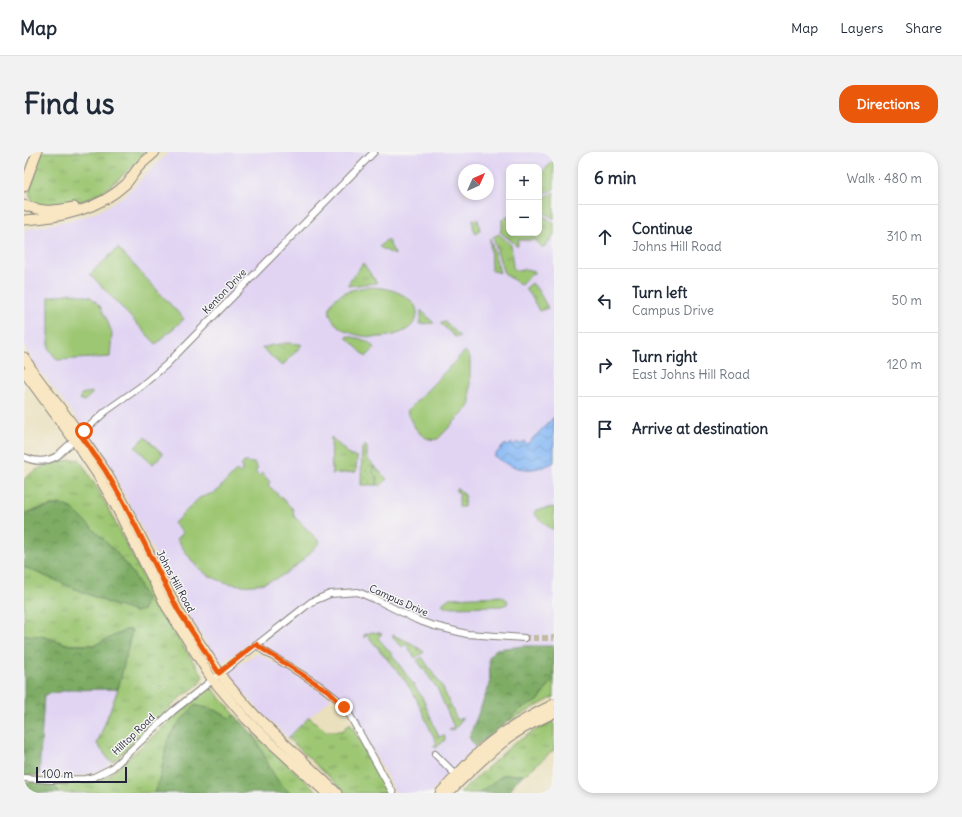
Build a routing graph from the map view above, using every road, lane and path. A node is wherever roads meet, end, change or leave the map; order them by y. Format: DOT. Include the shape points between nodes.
graph roads {
  1 [pos="31,152"];
  2 [pos="37,152"];
  3 [pos="155,152"];
  4 [pos="374,152"];
  5 [pos="24,167"];
  6 [pos="136,170"];
  7 [pos="24,187"];
  8 [pos="24,205"];
  9 [pos="24,220"];
  10 [pos="24,357"];
  11 [pos="24,372"];
  12 [pos="77,437"];
  13 [pos="24,457"];
  14 [pos="524,638"];
  15 [pos="256,644"];
  16 [pos="216,676"];
  17 [pos="554,704"];
  18 [pos="554,713"];
  19 [pos="436,754"];
  20 [pos="456,775"];
  21 [pos="24,778"];
  22 [pos="326,793"];
  23 [pos="337,793"];
  24 [pos="393,793"];
  25 [pos="440,793"];
  26 [pos="448,793"];
  1 -- 5 [label="main road"];
  2 -- 7 [label="main road"];
  3 -- 6 [label="main road"];
  4 -- 12 [label="street, Kenton Drive" via="166,364 140,387 109,408"];
  6 -- 8 [label="main road" via="96,199 78,205 48,210"];
  6 -- 9 [label="main road" via="128,182 99,204 65,215"];
  10 -- 12 [label="main road, Johns Hill Road"];
  11 -- 12 [label="main road, Johns Hill Road"];
  12 -- 13 [label="street, Kenton Drive" via="57,456 48,460"];
  12 -- 16 [label="main road, Johns Hill Road" via="105,470 178,610"];
  14 -- 15 [label="street, Campus Drive" via="467,634 431,625 358,592 349,592 330,594 311,602"];
  15 -- 16 [label="street, Campus Drive"];
  15 -- 24 [label="street" via="337,699 349,714"];
  16 -- 21 [label="street, Hilltop Road" via="173,710 112,768 102,774 85,779"];
  16 -- 22 [label="main road, Johns Hill Road" via="246,719"];
  16 -- 23 [label="main road, Johns Hill Road"];
  17 -- 20 [label="main road" via="528,717 495,739"];
  18 -- 26 [label="main road" via="511,736"];
  19 -- 20 [label="street"];
  20 -- 25 [label="main road"];
}
